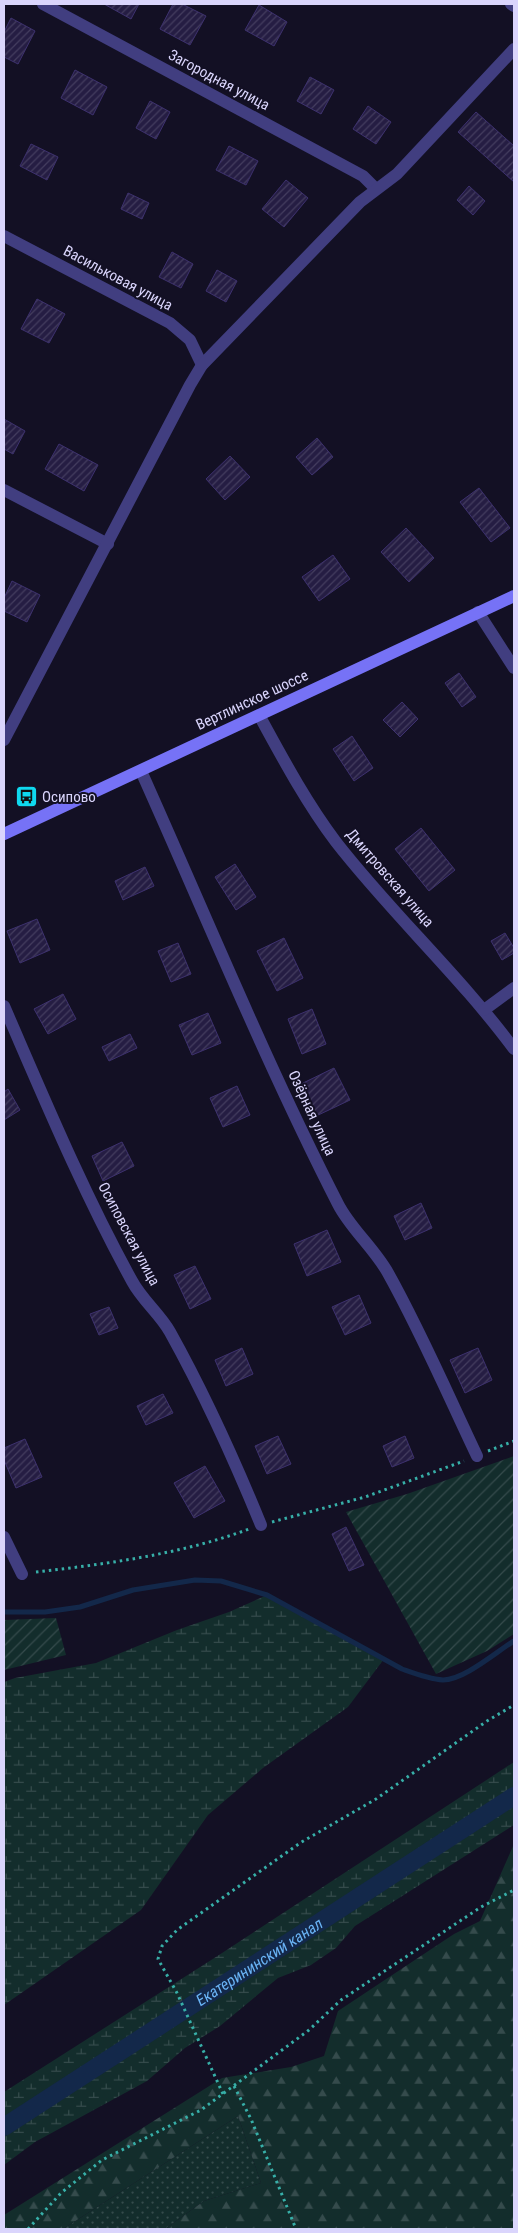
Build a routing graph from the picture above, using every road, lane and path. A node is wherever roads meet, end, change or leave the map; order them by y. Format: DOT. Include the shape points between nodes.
graph roads {
  1 [pos="43,4"];
  2 [pos="514,49"];
  3 [pos="376,189"];
  4 [pos="4,236"];
  5 [pos="202,365"];
  6 [pos="4,490"];
  7 [pos="108,544"];
  8 [pos="514,596"];
  9 [pos="478,612"];
  10 [pos="514,668"];
  11 [pos="259,715"];
  12 [pos="4,740"];
  13 [pos="141,771"];
  14 [pos="4,834"];
  15 [pos="514,988"];
  16 [pos="4,1006"];
  17 [pos="484,1010"];
  18 [pos="514,1050"];
  19 [pos="514,1442"];
  20 [pos="477,1456"];
  21 [pos="261,1525"];
  22 [pos="4,1537"];
  23 [pos="22,1574"];
  24 [pos="514,1705"];
  25 [pos="514,1890"];
  26 [pos="234,2086"];
  27 [pos="223,2094"];
  28 [pos="28,2229"];
  29 [pos="296,2229"];
  1 -- 3 [label="street, Загородная улица" via="363,176"];
  2 -- 3 [label="street" via="397,174"];
  3 -- 5 [label="street"];
  4 -- 5 [label="street, Васильковая улица" via="170,323 190,340"];
  5 -- 7 [label="street"];
  6 -- 7 [label="street"];
  7 -- 12 [label="street"];
  8 -- 9 [label="main road, Вертлинское шоссе"];
  9 -- 10 [label="street"];
  9 -- 11 [label="main road, Вертлинское шоссе"];
  11 -- 13 [label="main road, Вертлинское шоссе"];
  11 -- 17 [label="street, Дмитровская улица" via="297,785 337,842"];
  13 -- 14 [label="main road, Вертлинское шоссе"];
  13 -- 20 [label="street, Озёрная улица" via="303,1134 340,1208 387,1271"];
  15 -- 17 [label="street"];
  16 -- 21 [label="street, Осиповская улица" via="49,1111 109,1236 133,1283 174,1339 227,1443"];
  17 -- 18 [label="street, Дмитровская улица"];
  19 -- 20 [label="path"];
  20 -- 21 [label="path" via="365,1497"];
  21 -- 23 [label="path" via="228,1537 148,1555"];
  22 -- 23 [label="street"];
  24 -- 27 [label="path" via="376,1799 300,1843 176,1930 162,1946 158,1959"];
  25 -- 26 [label="path" via="481,1907 340,2000 309,2030"];
  26 -- 27 [label="path"];
  26 -- 29 [label="path"];
  27 -- 28 [label="path" via="201,2110 102,2160 61,2193"];
}
